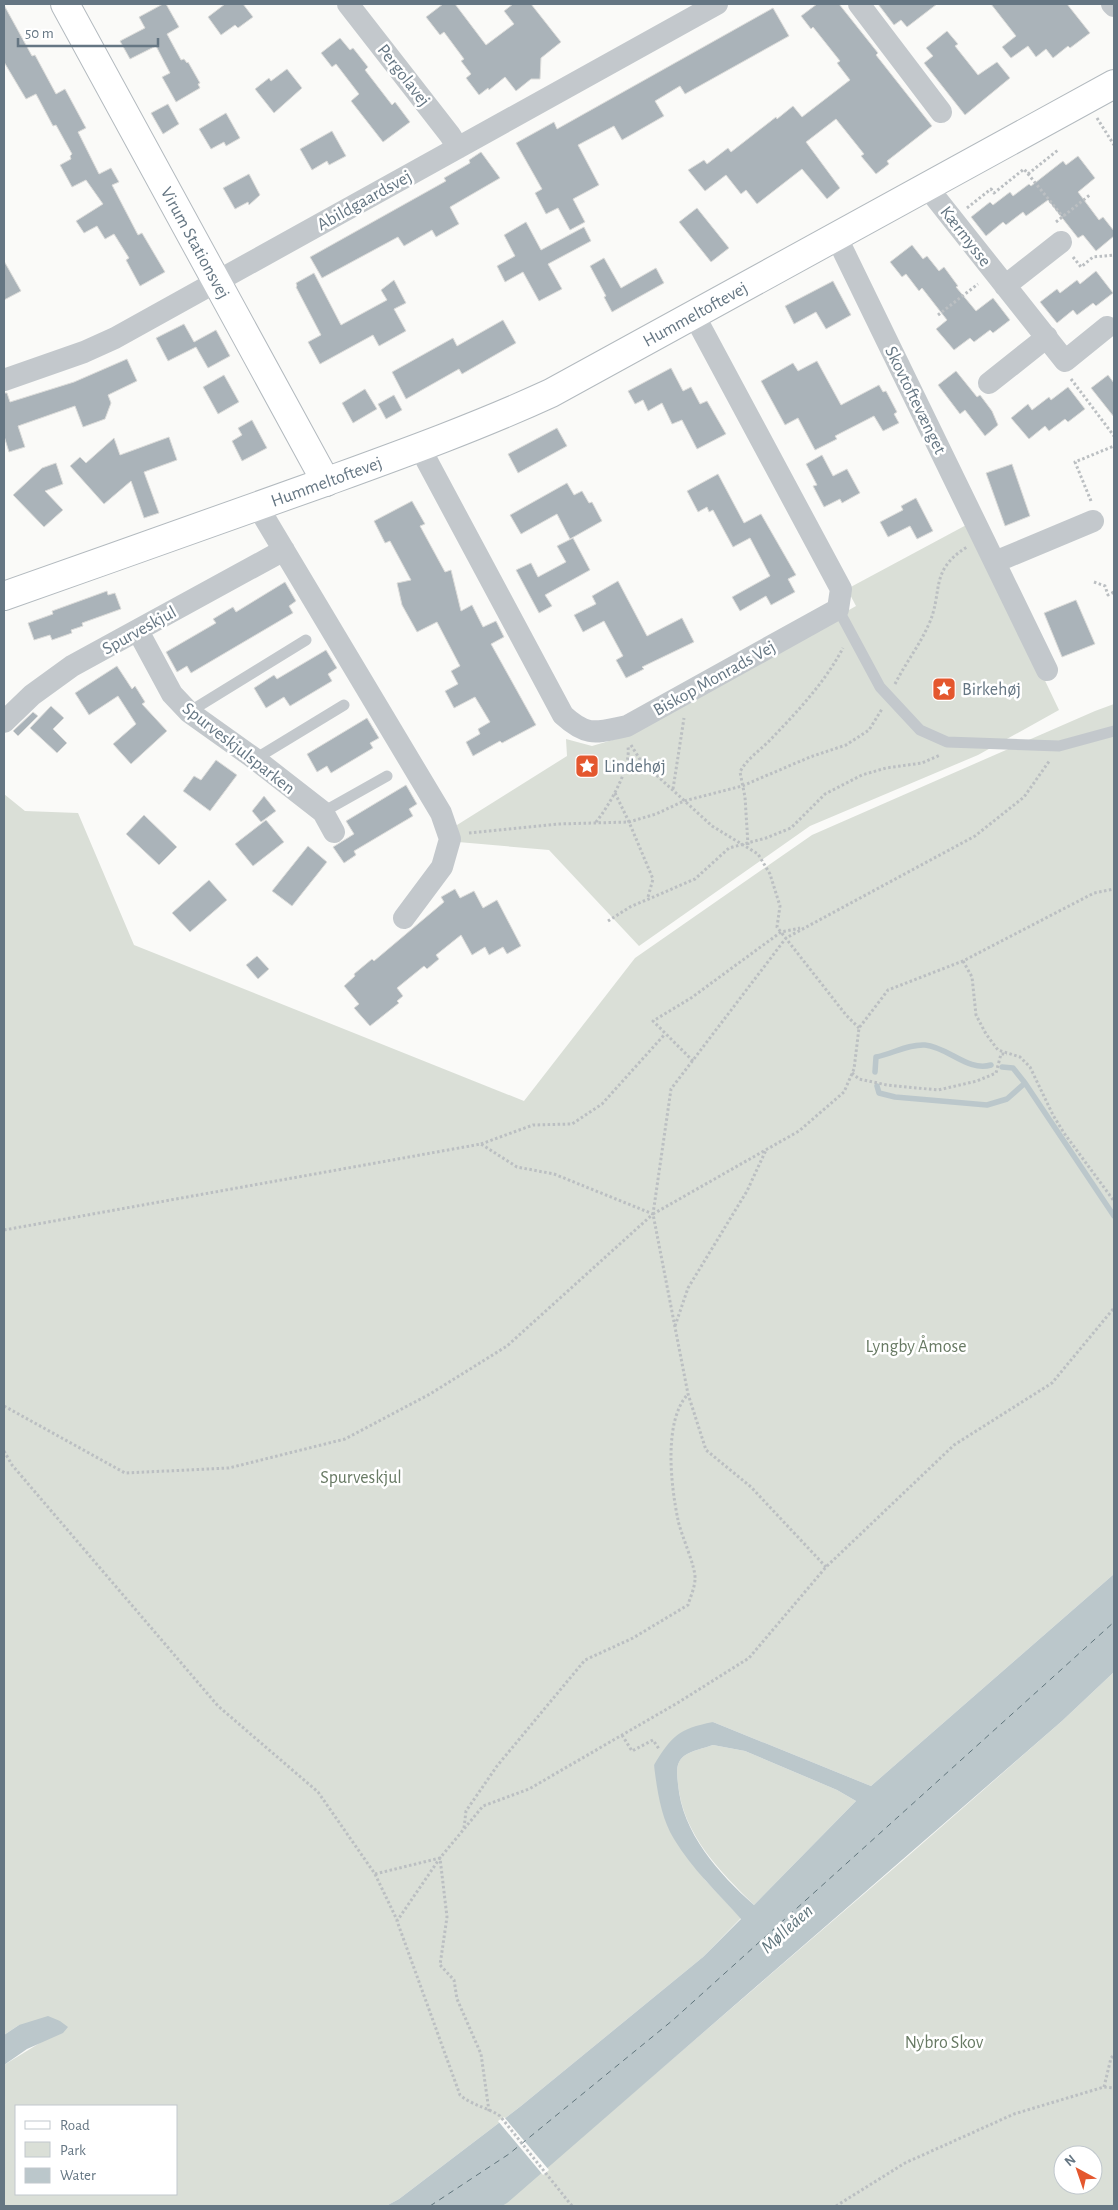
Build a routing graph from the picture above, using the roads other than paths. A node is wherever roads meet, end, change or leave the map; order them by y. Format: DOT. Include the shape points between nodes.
graph roads {
  1 [pos="65,4"];
  2 [pos="348,4"];
  3 [pos="859,4"];
  4 [pos="711,5"];
  5 [pos="1114,84"];
  6 [pos="941,112"];
  7 [pos="458,148"];
  8 [pos="927,187"];
  9 [pos="837,238"];
  10 [pos="1061,242"];
  11 [pos="1000,278"];
  12 [pos="217,281"];
  13 [pos="694,315"];
  14 [pos="1107,327"];
  15 [pos="1047,337"];
  16 [pos="4,380"];
  17 [pos="989,383"];
  18 [pos="420,448"];
  19 [pos="326,482"];
  20 [pos="258,507"];
  21 [pos="1093,522"];
  22 [pos="284,550"];
  23 [pos="995,562"];
  24 [pos="4,596"];
  25 [pos="838,609"];
  26 [pos="138,631"];
  27 [pos="306,640"];
  28 [pos="1047,670"];
  29 [pos="344,705"];
  30 [pos="189,712"];
  31 [pos="4,722"];
  32 [pos="1114,731"];
  33 [pos="255,759"];
  34 [pos="387,776"];
  35 [pos="323,812"];
  36 [pos="334,832"];
  37 [pos="404,918"];
  1 -- 12 [label="street, Virum Stationsvej"];
  2 -- 7 [label="street, Pergolavej"];
  3 -- 6 [label="street"];
  4 -- 7 [label="street, Abildgaardsvej"];
  5 -- 8 [label="street, Hummeltoftevej"];
  7 -- 12 [label="street, Abildgaardsvej"];
  8 -- 9 [label="street, Hummeltoftevej"];
  8 -- 11 [label="street, Kærmysse"];
  9 -- 13 [label="street, Hummeltoftevej"];
  9 -- 23 [label="street, Skovtoftevænget"];
  10 -- 11 [label="street"];
  11 -- 15 [label="street, Kærmysse"];
  12 -- 16 [label="street, Abildgaardsvej" via="115,338"];
  12 -- 19 [label="street, Virum Stationsvej"];
  13 -- 18 [label="street, Hummeltoftevej" via="551,393"];
  13 -- 25 [label="street" via="841,589"];
  14 -- 15 [label="street, Kærmysse" via="1065,360"];
  15 -- 17 [label="street"];
  18 -- 19 [label="street, Hummeltoftevej"];
  18 -- 25 [label="street, Biskop Monrads Vej" via="563,715 576,727 594,733 627,731"];
  19 -- 20 [label="street, Hummeltoftevej"];
  20 -- 22 [label="street, Hummeltoftevej"];
  20 -- 24 [label="street, Hummeltoftevej"];
  21 -- 23 [label="street"];
  22 -- 26 [label="street, Spurveskjul"];
  22 -- 37 [label="street, Hummeltoftevej" via="441,813 450,840 442,867"];
  23 -- 28 [label="street, Skovtoftevænget"];
  25 -- 32 [label="lane" via="888,698 920,730 947,742 1059,746"];
  26 -- 30 [label="street, Spurveskjulsparken" via="172,694"];
  26 -- 31 [label="street, Spurveskjul" via="72,666 32,695"];
  27 -- 30 [label="lane"];
  29 -- 33 [label="lane"];
  30 -- 33 [label="street, Spurveskjulsparken"];
  33 -- 35 [label="street, Spurveskjulsparken"];
  34 -- 35 [label="lane"];
  35 -- 36 [label="street, Spurveskjulsparken"];
}
